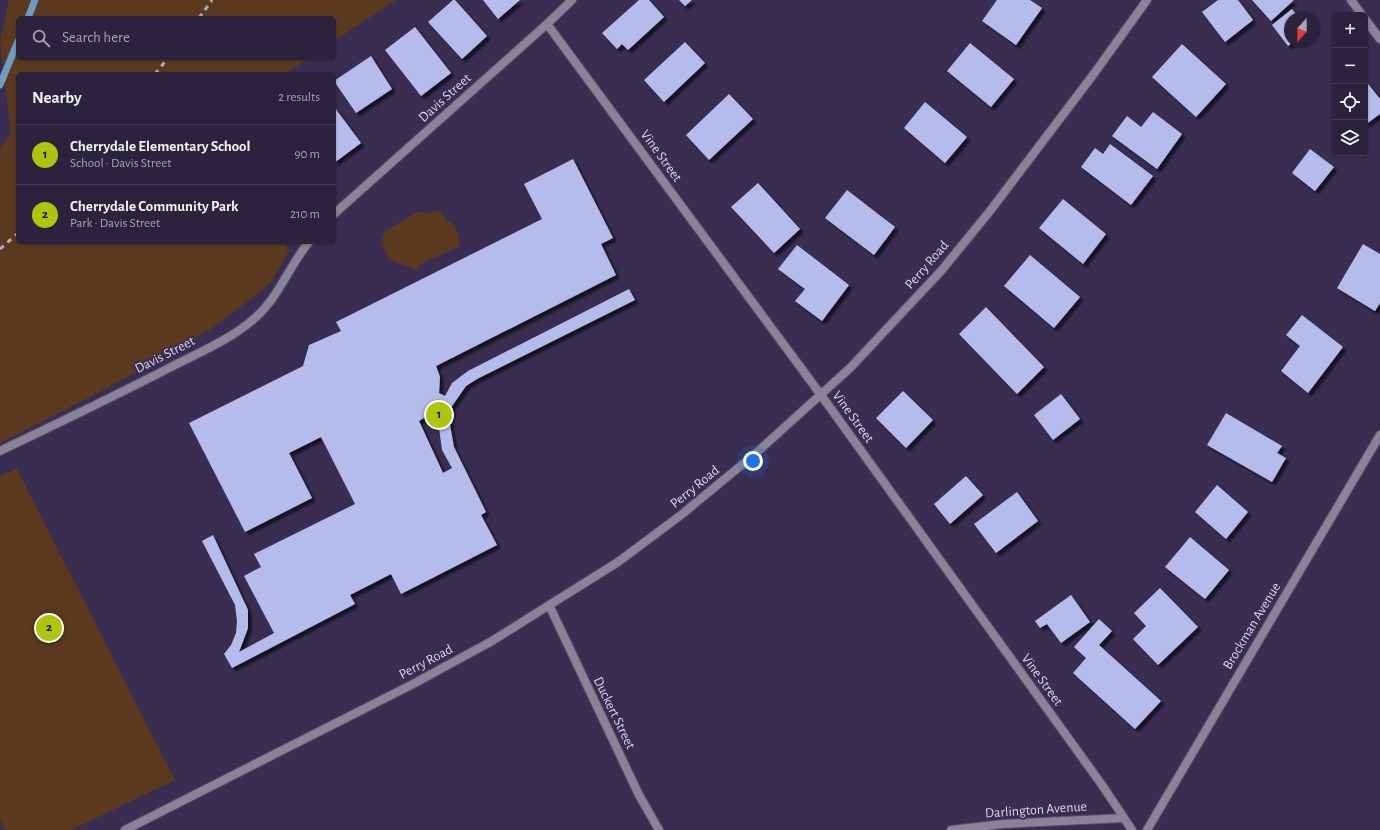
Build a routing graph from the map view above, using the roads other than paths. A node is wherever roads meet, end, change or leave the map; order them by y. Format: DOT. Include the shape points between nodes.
graph roads {
  1 [pos="572,0"];
  2 [pos="1147,0"];
  3 [pos="1351,0"];
  4 [pos="1360,12"];
  5 [pos="1368,23"];
  6 [pos="547,24"];
  7 [pos="1380,39"];
  8 [pos="336,212"];
  9 [pos="307,244"];
  10 [pos="821,395"];
  11 [pos="1380,435"];
  12 [pos="0,451"];
  13 [pos="549,605"];
  14 [pos="1124,818"];
  15 [pos="125,830"];
  16 [pos="659,830"];
  17 [pos="951,830"];
  18 [pos="1132,830"];
  19 [pos="1146,830"];
  1 -- 6 [label="street, Davis Street"];
  2 -- 10 [label="street, Perry Road" via="1093,75 941,271 850,368"];
  3 -- 4 [label="street"];
  5 -- 7 [label="street"];
  6 -- 8 [label="street, Davis Street"];
  6 -- 10 [label="street, Vine Street"];
  9 -- 12 [label="street, Davis Street" via="270,303 244,328"];
  10 -- 13 [label="street, Perry Road" via="681,515 618,562"];
  10 -- 14 [label="street, Vine Street"];
  11 -- 19 [label="street, Brockman Avenue"];
  13 -- 15 [label="street, Perry Road" via="492,641 413,684"];
  13 -- 16 [label="street, Duckert Street"];
  14 -- 17 [label="street, Darlington Avenue" via="1003,824"];
  14 -- 18 [label="street, Vine Street"];
}
